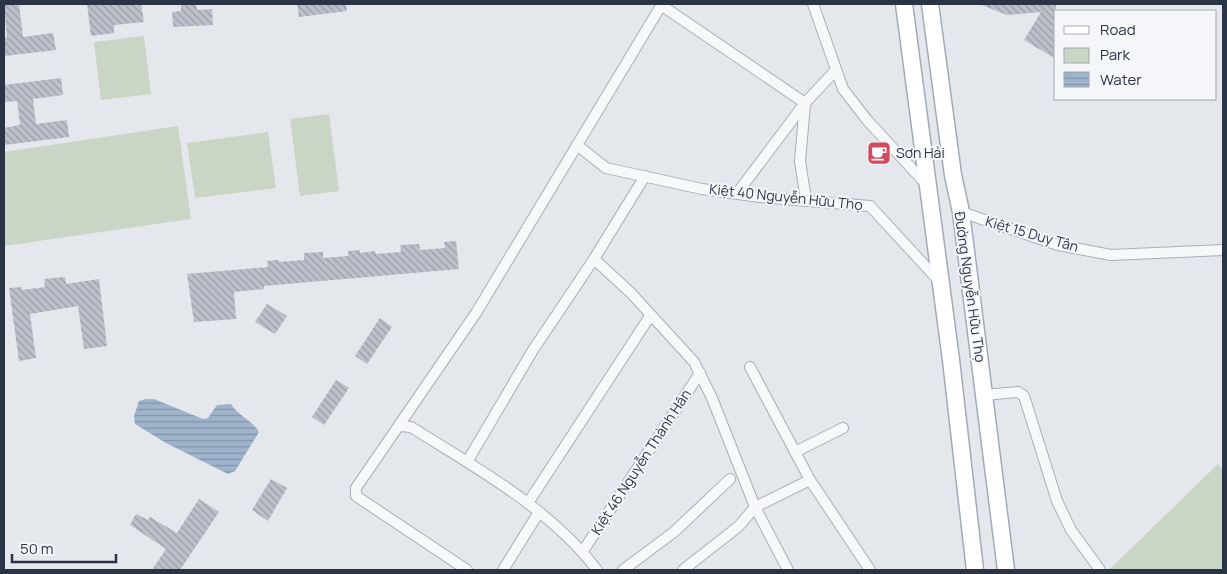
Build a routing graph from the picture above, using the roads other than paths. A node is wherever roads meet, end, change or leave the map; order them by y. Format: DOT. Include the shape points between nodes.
graph roads {
  1 [pos="662,4"];
  2 [pos="813,4"];
  3 [pos="904,4"];
  4 [pos="930,4"];
  5 [pos="835,71"];
  6 [pos="805,103"];
  7 [pos="577,145"];
  8 [pos="645,176"];
  9 [pos="929,187"];
  10 [pos="738,192"];
  11 [pos="806,200"];
  12 [pos="961,212"];
  13 [pos="1223,250"];
  14 [pos="594,259"];
  15 [pos="941,283"];
  16 [pos="650,316"];
  17 [pos="750,367"];
  18 [pos="700,373"];
  19 [pos="984,395"];
  20 [pos="400,426"];
  21 [pos="843,428"];
  22 [pos="795,452"];
  23 [pos="467,462"];
  24 [pos="730,479"];
  25 [pos="810,480"];
  26 [pos="528,503"];
  27 [pos="755,507"];
  28 [pos="539,512"];
  29 [pos="582,551"];
  30 [pos="467,570"];
  31 [pos="504,570"];
  32 [pos="597,570"];
  33 [pos="623,570"];
  34 [pos="683,570"];
  35 [pos="788,570"];
  36 [pos="870,570"];
  37 [pos="975,570"];
  38 [pos="1006,570"];
  39 [pos="1100,570"];
  1 -- 6 [label="street"];
  1 -- 7 [label="street"];
  2 -- 5 [label="street"];
  3 -- 9 [label="main road, Đường Nguyễn Hữu Thọ"];
  4 -- 12 [label="main road, Đường Nguyễn Hữu Thọ"];
  5 -- 6 [label="street"];
  5 -- 9 [label="street" via="843,89 866,120"];
  6 -- 10 [label="street"];
  6 -- 11 [label="street" via="800,161"];
  7 -- 8 [label="street, Kiệt 40 Nguyễn Hữu Thọ" via="606,168"];
  7 -- 20 [label="street" via="476,313"];
  8 -- 10 [label="street, Kiệt 40 Nguyễn Hữu Thọ" via="702,189"];
  8 -- 14 [label="street"];
  9 -- 15 [label="main road, Đường Nguyễn Hữu Thọ"];
  10 -- 11 [label="street, Kiệt 40 Nguyễn Hữu Thọ"];
  11 -- 15 [label="street, Kiệt 40 Nguyễn Hữu Thọ" via="870,206"];
  12 -- 13 [label="street, Kiệt 15 Duy Tân" via="1058,245 1111,255"];
  12 -- 19 [label="main road, Đường Nguyễn Hữu Thọ"];
  14 -- 16 [label="street" via="631,293"];
  14 -- 23 [label="street" via="533,350"];
  15 -- 37 [label="main road, Đường Nguyễn Hữu Thọ"];
  16 -- 18 [label="street" via="694,362"];
  16 -- 26 [label="street"];
  17 -- 22 [label="street"];
  18 -- 27 [label="street"];
  18 -- 29 [label="street, Kiệt 46 Nguyễn Thành Hân"];
  19 -- 38 [label="main road, Đường Nguyễn Hữu Thọ"];
  19 -- 39 [label="street" via="1018,392 1024,396 1057,502 1071,530"];
  20 -- 23 [label="street" via="411,427"];
  20 -- 30 [label="street" via="356,488 356,496"];
  21 -- 22 [label="street"];
  22 -- 25 [label="street"];
  23 -- 26 [label="street"];
  24 -- 33 [label="street" via="674,532"];
  25 -- 27 [label="street"];
  25 -- 36 [label="street"];
  26 -- 28 [label="street"];
  27 -- 34 [label="street" via="739,526"];
  27 -- 35 [label="street"];
  28 -- 29 [label="street"];
  28 -- 31 [label="street"];
  29 -- 32 [label="street"];
}
